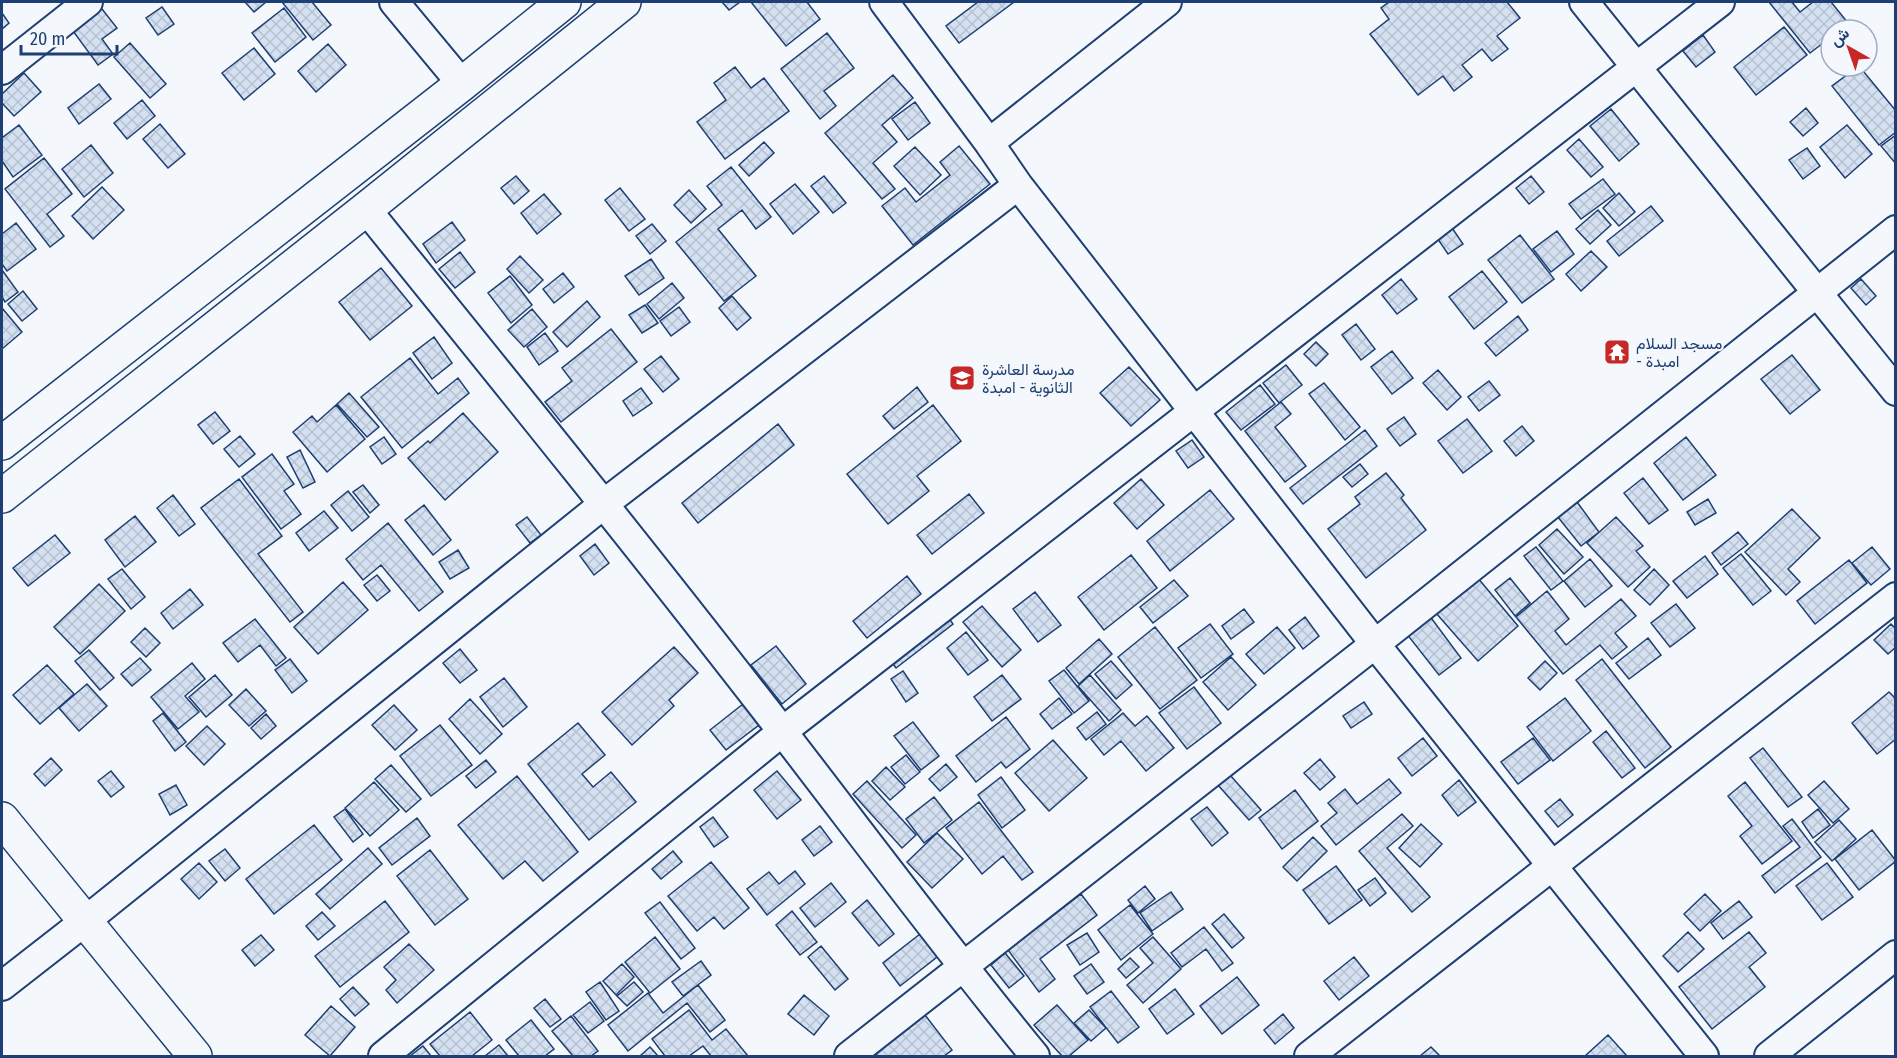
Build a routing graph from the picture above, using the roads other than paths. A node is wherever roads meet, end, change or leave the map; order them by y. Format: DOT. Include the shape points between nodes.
graph roads {
  1 [pos="88,2"];
  2 [pos="394,2"];
  3 [pos="564,2"];
  4 [pos="624,2"];
  5 [pos="884,2"];
  6 [pos="1167,2"];
  7 [pos="1584,2"];
  8 [pos="1719,2"];
  9 [pos="1638,67"];
  10 [pos="2,70"];
  11 [pos="462,84"];
  12 [pos="989,143"];
  13 [pos="1018,185"];
  14 [pos="366,209"];
  15 [pos="1896,230"];
  16 [pos="1817,293"];
  17 [pos="1896,391"];
  18 [pos="1194,412"];
  19 [pos="2,443"];
  20 [pos="2,496"];
  21 [pos="605,503"];
  22 [pos="1896,597"];
  23 [pos="1375,644"];
  24 [pos="783,731"];
  25 [pos="2,819"];
  26 [pos="1550,866"];
  27 [pos="84,922"];
  28 [pos="1896,956"];
  29 [pos="962,968"];
  30 [pos="2,986"];
  31 [pos="195,1056"];
  32 [pos="383,1056"];
  33 [pos="849,1056"];
  34 [pos="1035,1056"];
  35 [pos="1309,1056"];
  36 [pos="1704,1056"];
  37 [pos="1769,1056"];
  1 -- 10 [label="street"];
  2 -- 11 [label="street"];
  3 -- 11 [label="main road"];
  4 -- 14 [label="main road"];
  5 -- 12 [label="street"];
  6 -- 12 [label="street"];
  7 -- 9 [label="street"];
  8 -- 9 [label="street"];
  9 -- 16 [label="street"];
  9 -- 18 [label="street"];
  11 -- 19 [label="main road"];
  12 -- 13 [label="street"];
  13 -- 18 [label="street"];
  13 -- 21 [label="street"];
  14 -- 20 [label="main road"];
  14 -- 21 [label="street"];
  15 -- 16 [label="street"];
  16 -- 17 [label="street"];
  16 -- 23 [label="street"];
  18 -- 23 [label="street"];
  18 -- 24 [label="street"];
  21 -- 24 [label="street"];
  21 -- 27 [label="street"];
  22 -- 26 [label="street"];
  23 -- 26 [label="street"];
  23 -- 29 [label="street"];
  24 -- 29 [label="street"];
  24 -- 32 [label="street"];
  25 -- 27 [label="main road"];
  26 -- 35 [label="street"];
  26 -- 36 [label="street"];
  27 -- 30 [label="street"];
  27 -- 31 [label="main road"];
  28 -- 37 [label="street"];
  29 -- 33 [label="street"];
  29 -- 34 [label="street"];
}
